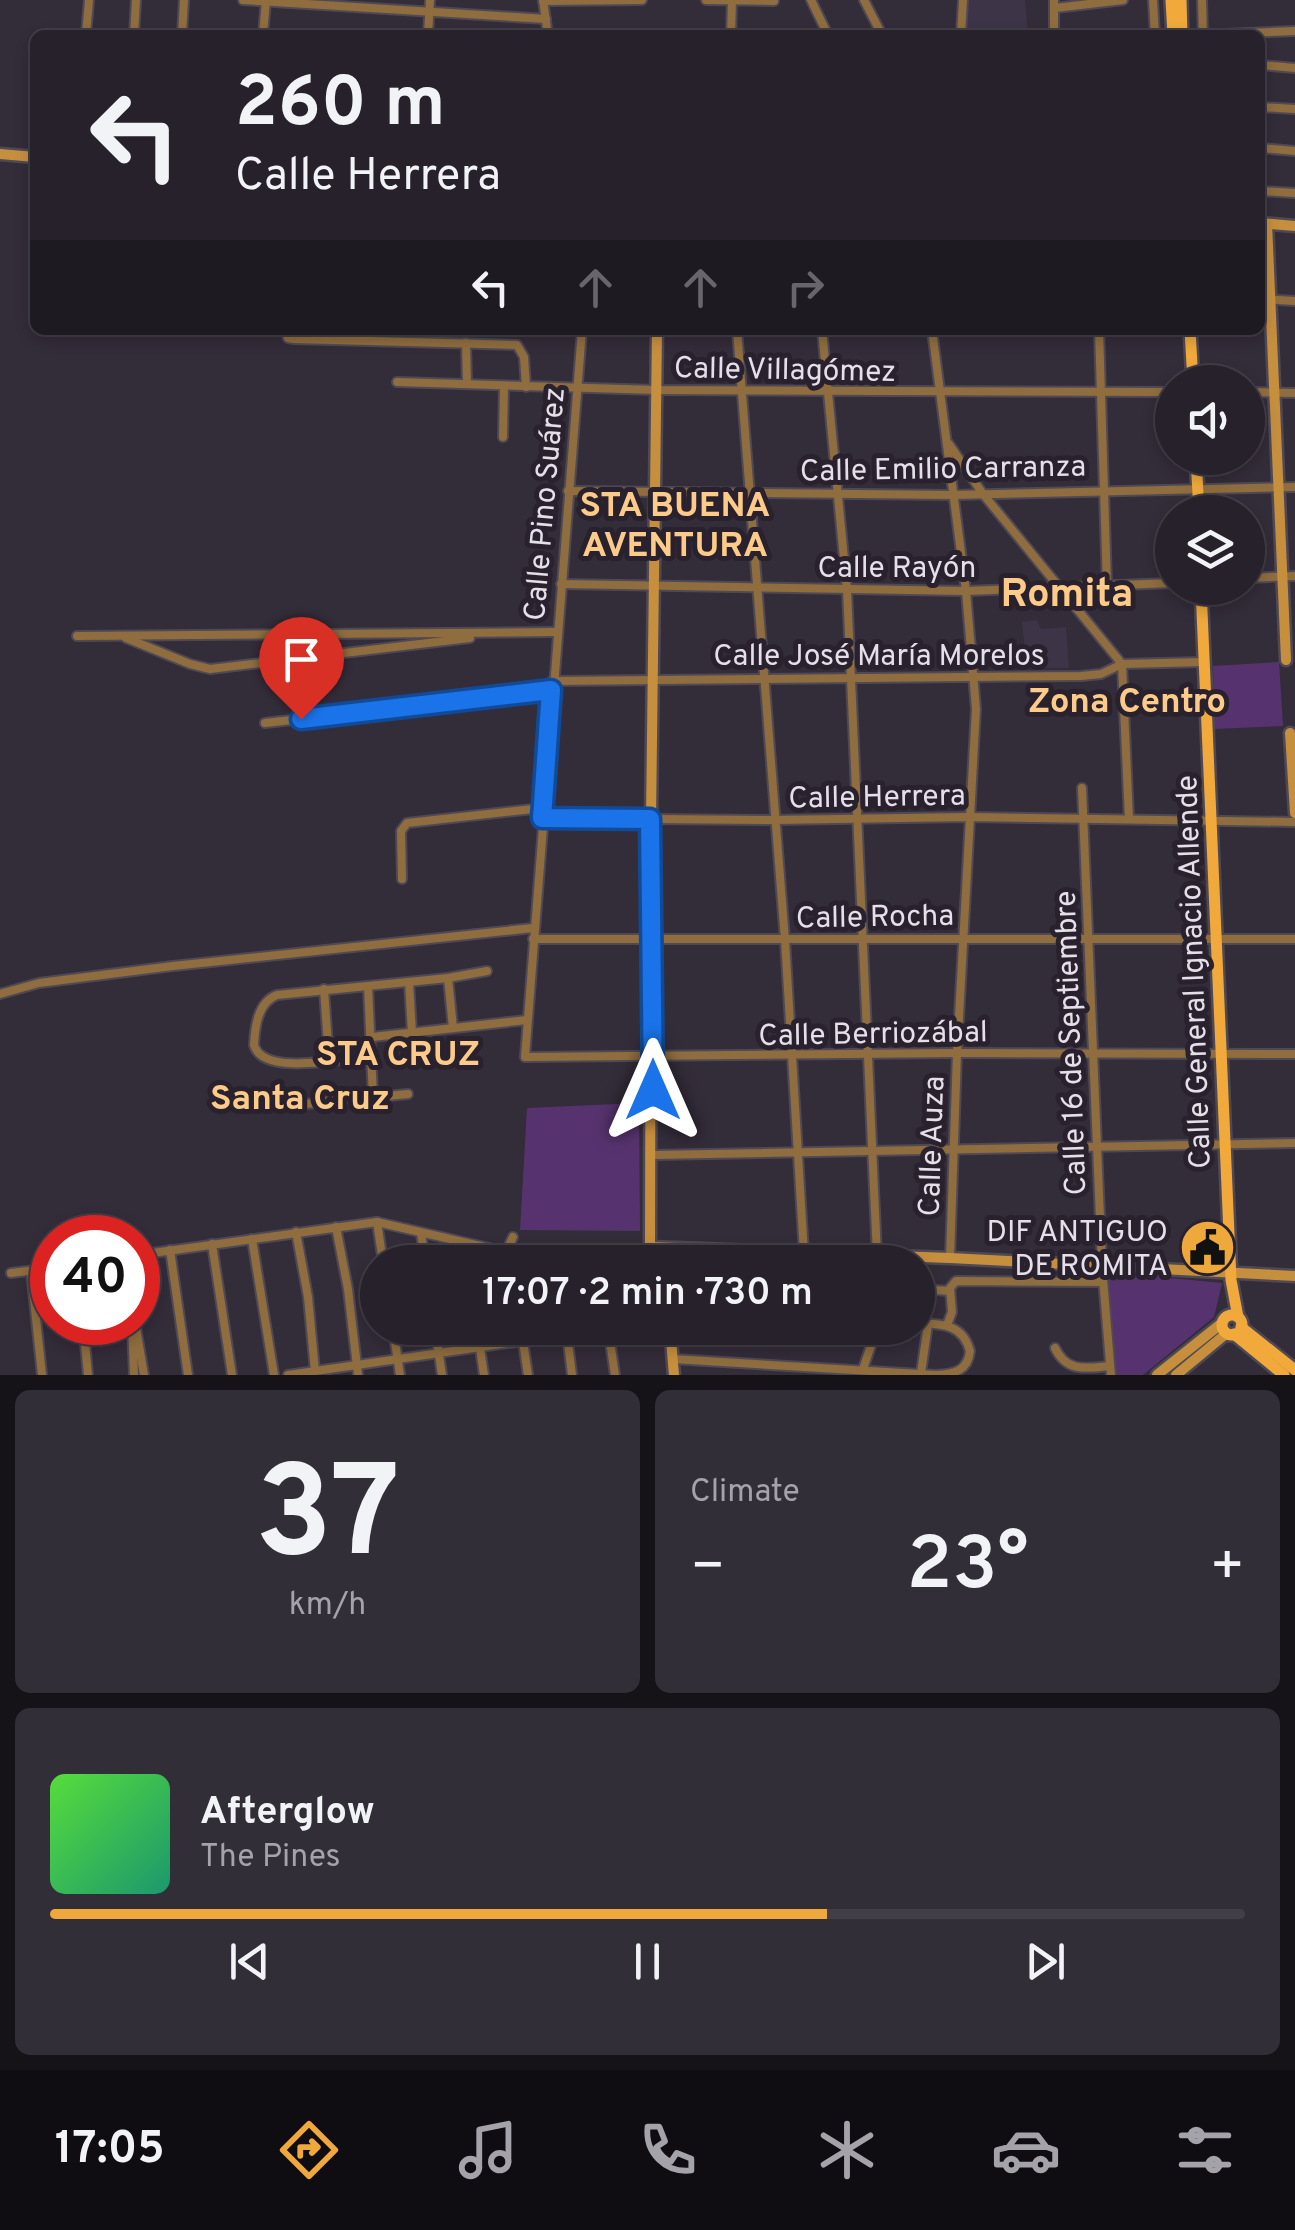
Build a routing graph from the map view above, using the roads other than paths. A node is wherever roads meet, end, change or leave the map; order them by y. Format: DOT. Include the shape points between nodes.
graph roads {
  1 [pos="89,0"];
  2 [pos="136,0"];
  3 [pos="184,0"];
  4 [pos="243,0"];
  5 [pos="430,0"];
  6 [pos="543,0"];
  7 [pos="642,0"];
  8 [pos="706,0"];
  9 [pos="811,0"];
  10 [pos="864,0"];
  11 [pos="962,0"];
  12 [pos="1123,0"];
  13 [pos="1153,0"];
  14 [pos="1171,0"];
  15 [pos="1180,0"];
  16 [pos="1202,0"];
  17 [pos="266,1"];
  18 [pos="732,1"];
  19 [pos="774,1"];
  20 [pos="1055,4"];
  21 [pos="429,11"];
  22 [pos="546,19"];
  23 [pos="86,30"];
  24 [pos="134,30"];
  25 [pos="182,30"];
  26 [pos="263,30"];
  27 [pos="428,30"];
  28 [pos="547,30"];
  29 [pos="731,30"];
  30 [pos="826,30"];
  31 [pos="879,30"];
  32 [pos="960,30"];
  33 [pos="1054,30"];
  34 [pos="1155,30"];
  35 [pos="1173,30"];
  36 [pos="1182,30"];
  37 [pos="1202,30"];
  38 [pos="1295,31"];
  39 [pos="1265,33"];
  40 [pos="1265,65"];
  41 [pos="1295,68"];
  42 [pos="1265,106"];
  43 [pos="1295,109"];
  44 [pos="1265,148"];
  45 [pos="1295,150"];
  46 [pos="0,154"];
  47 [pos="30,157"];
  48 [pos="1265,191"];
  49 [pos="1295,193"];
  50 [pos="1265,224"];
  51 [pos="1295,226"];
  52 [pos="1265,299"];
  53 [pos="1295,300"];
  54 [pos="287,335"];
  55 [pos="581,335"];
  56 [pos="657,335"];
  57 [pos="737,335"];
  58 [pos="822,335"];
  59 [pos="933,335"];
  60 [pos="1099,335"];
  61 [pos="1190,335"];
  62 [pos="466,343"];
  63 [pos="1191,365"];
  64 [pos="398,382"];
  65 [pos="468,384"];
  66 [pos="504,386"];
  67 [pos="526,387"];
  68 [pos="576,388"];
  69 [pos="656,390"];
  70 [pos="742,390"];
  71 [pos="828,391"];
  72 [pos="1100,392"];
  73 [pos="1155,392"];
  74 [pos="1265,392"];
  75 [pos="1274,392"];
  76 [pos="1295,392"];
  77 [pos="939,393"];
  78 [pos="503,437"];
  79 [pos="947,442"];
  80 [pos="1197,475"];
  81 [pos="1295,487"];
  82 [pos="1198,488"];
  83 [pos="1278,488"];
  84 [pos="1103,489"];
  85 [pos="568,491"];
  86 [pos="656,491"];
  87 [pos="750,492"];
  88 [pos="838,493"];
  89 [pos="983,494"];
  90 [pos="953,495"];
  91 [pos="1198,495"];
  92 [pos="1295,576"];
  93 [pos="1282,577"];
  94 [pos="1265,578"];
  95 [pos="1155,583"];
  96 [pos="561,584"];
  97 [pos="654,586"];
  98 [pos="1106,586"];
  99 [pos="757,588"];
  100 [pos="1059,588"];
  101 [pos="847,590"];
  102 [pos="966,591"];
  103 [pos="1202,605"];
  104 [pos="556,632"];
  105 [pos="411,633"];
  106 [pos="499,634"];
  107 [pos="290,635"];
  108 [pos="78,636"];
  109 [pos="122,637"];
  110 [pos="412,646"];
  111 [pos="292,660"];
  112 [pos="1290,660"];
  113 [pos="1204,662"];
  114 [pos="1122,664"];
  115 [pos="974,676"];
  116 [pos="763,678"];
  117 [pos="652,679"];
  118 [pos="851,679"];
  119 [pos="552,686"];
  120 [pos="266,723"];
  121 [pos="1292,733"];
  122 [pos="1082,788"];
  123 [pos="542,813"];
  124 [pos="1295,813"];
  125 [pos="968,817"];
  126 [pos="1084,818"];
  127 [pos="1129,818"];
  128 [pos="1212,818"];
  129 [pos="650,819"];
  130 [pos="774,820"];
  131 [pos="856,820"];
  132 [pos="1295,822"];
  133 [pos="402,879"];
  134 [pos="533,928"];
  135 [pos="651,937"];
  136 [pos="963,937"];
  137 [pos="863,938"];
  138 [pos="1088,938"];
  139 [pos="533,939"];
  140 [pos="1217,939"];
  141 [pos="1295,939"];
  142 [pos="785,940"];
  143 [pos="488,971"];
  144 [pos="448,978"];
  145 [pos="409,982"];
  146 [pos="368,986"];
  147 [pos="324,989"];
  148 [pos="0,994"];
  149 [pos="527,1020"];
  150 [pos="454,1028"];
  151 [pos="412,1033"];
  152 [pos="372,1037"];
  153 [pos="956,1053"];
  154 [pos="866,1054"];
  155 [pos="1222,1054"];
  156 [pos="1295,1054"];
  157 [pos="1093,1055"];
  158 [pos="372,1056"];
  159 [pos="525,1057"];
  160 [pos="791,1057"];
  161 [pos="653,1058"];
  162 [pos="329,1059"];
  163 [pos="408,1094"];
  164 [pos="373,1097"];
  165 [pos="284,1106"];
  166 [pos="1295,1143"];
  167 [pos="1225,1144"];
  168 [pos="1097,1145"];
  169 [pos="954,1147"];
  170 [pos="872,1150"];
  171 [pos="797,1153"];
  172 [pos="652,1154"];
  173 [pos="378,1222"];
  174 [pos="336,1227"];
  175 [pos="296,1232"];
  176 [pos="421,1233"];
  177 [pos="513,1237"];
  178 [pos="252,1239"];
  179 [pos="212,1244"];
  180 [pos="464,1244"];
  181 [pos="381,1245"];
  182 [pos="423,1245"];
  183 [pos="469,1245"];
  184 [pos="509,1245"];
  185 [pos="650,1245"];
  186 [pos="803,1245"];
  187 [pos="876,1245"];
  188 [pos="170,1250"];
  189 [pos="160,1252"];
  190 [pos="935,1258"];
  191 [pos="950,1258"];
  192 [pos="1102,1266"];
  193 [pos="30,1271"];
  194 [pos="11,1273"];
  195 [pos="1231,1276"];
  196 [pos="1295,1276"];
  197 [pos="1103,1282"];
  198 [pos="935,1290"];
  199 [pos="950,1291"];
  200 [pos="935,1325"];
  201 [pos="947,1326"];
  202 [pos="1231,1326"];
  203 [pos="39,1345"];
  204 [pos="85,1345"];
  205 [pos="133,1345"];
  206 [pos="138,1345"];
  207 [pos="396,1345"];
  208 [pos="437,1345"];
  209 [pos="487,1345"];
  210 [pos="524,1345"];
  211 [pos="568,1345"];
  212 [pos="612,1345"];
  213 [pos="672,1345"];
  214 [pos="871,1345"];
  215 [pos="922,1345"];
  216 [pos="480,1346"];
  217 [pos="1056,1348"];
  218 [pos="438,1352"];
  219 [pos="673,1358"];
  220 [pos="398,1359"];
  221 [pos="356,1370"];
  222 [pos="863,1370"];
  223 [pos="1295,1370"];
  224 [pos="1111,1371"];
  225 [pos="316,1373"];
  226 [pos="921,1373"];
  227 [pos="42,1375"];
  228 [pos="88,1375"];
  229 [pos="134,1375"];
  230 [pos="144,1375"];
  231 [pos="188,1375"];
  232 [pos="232,1375"];
  233 [pos="274,1375"];
  234 [pos="288,1375"];
  235 [pos="400,1375"];
  236 [pos="442,1375"];
  237 [pos="484,1375"];
  238 [pos="528,1375"];
  239 [pos="572,1375"];
  240 [pos="615,1375"];
  241 [pos="674,1375"];
  242 [pos="1158,1375"];
  243 [pos="1176,1375"];
  244 [pos="1284,1375"];
  1 -- 23 [label="street"];
  2 -- 24 [label="street"];
  3 -- 25 [label="street"];
  4 -- 17 [label="street"];
  5 -- 21 [label="street"];
  6 -- 7 [label="street"];
  6 -- 22 [label="street"];
  8 -- 18 [label="street"];
  9 -- 30 [label="street"];
  10 -- 31 [label="street"];
  11 -- 32 [label="street"];
  12 -- 20 [label="street"];
  13 -- 34 [label="street"];
  14 -- 35 [label="main road"];
  15 -- 36 [label="main road"];
  16 -- 37 [label="street"];
  17 -- 21 [label="street"];
  17 -- 26 [label="street"];
  18 -- 19 [label="street"];
  18 -- 29 [label="street"];
  20 -- 33 [label="street"];
  21 -- 22 [label="street"];
  21 -- 27 [label="street"];
  22 -- 28 [label="street"];
  38 -- 39 [label="street"];
  40 -- 41 [label="street"];
  42 -- 43 [label="street"];
  44 -- 45 [label="street"];
  46 -- 47 [label="street"];
  48 -- 49 [label="street"];
  50 -- 51 [label="street"];
  52 -- 53 [label="street"];
  52 -- 75 [label="street"];
  54 -- 62 [label="street"];
  55 -- 68 [label="street, Calle Pino Suárez"];
  56 -- 69 [label="street"];
  57 -- 70 [label="street"];
  58 -- 71 [label="street"];
  59 -- 77 [label="street, Calle Auza"];
  60 -- 72 [label="street"];
  61 -- 63 [label="main road"];
  62 -- 65 [label="street"];
  62 -- 67 [label="street" via="517,346"];
  64 -- 65 [label="street, Calle Villagómez"];
  65 -- 66 [label="street, Calle Villagómez"];
  66 -- 67 [label="street, Calle Villagómez"];
  66 -- 78 [label="street"];
  67 -- 68 [label="street, Calle Villagómez"];
  68 -- 69 [label="street, Calle Villagómez"];
  68 -- 85 [label="street, Calle Pino Suárez"];
  69 -- 70 [label="street, Calle Villagómez"];
  69 -- 86 [label="street"];
  70 -- 71 [label="street, Calle Villagómez"];
  70 -- 87 [label="street"];
  71 -- 77 [label="street, Calle Villagómez"];
  71 -- 88 [label="street"];
  72 -- 73 [label="street, Calle Villagómez"];
  72 -- 77 [label="street, Calle Villagómez"];
  72 -- 84 [label="street"];
  74 -- 75 [label="street"];
  75 -- 76 [label="street"];
  75 -- 83 [label="street"];
  77 -- 79 [label="street, Calle Auza"];
  79 -- 89 [label="street"];
  79 -- 90 [label="street, Calle Auza"];
  80 -- 82 [label="main road"];
  81 -- 83 [label="street, Calle Emilio Carranza"];
  82 -- 83 [label="street, Calle Emilio Carranza"];
  82 -- 84 [label="street, Calle Emilio Carranza"];
  82 -- 91 [label="main road"];
  83 -- 93 [label="street"];
  84 -- 89 [label="street, Calle Emilio Carranza"];
  84 -- 98 [label="street"];
  85 -- 86 [label="street, Calle Emilio Carranza"];
  85 -- 96 [label="street, Calle Pino Suárez"];
  86 -- 87 [label="street, Calle Emilio Carranza"];
  86 -- 97 [label="street"];
  87 -- 88 [label="street, Calle Emilio Carranza"];
  87 -- 99 [label="street"];
  88 -- 90 [label="street, Calle Emilio Carranza"];
  88 -- 101 [label="street"];
  89 -- 90 [label="street, Calle Emilio Carranza"];
  89 -- 100 [label="street"];
  90 -- 102 [label="street, Calle Auza"];
  92 -- 93 [label="street"];
  93 -- 94 [label="street"];
  93 -- 112 [label="street"];
  95 -- 98 [label="street, Calle Rayón"];
  96 -- 97 [label="street, Calle Rayón"];
  96 -- 104 [label="street, Calle Pino Suárez"];
  97 -- 99 [label="street, Calle Rayón"];
  97 -- 117 [label="street"];
  98 -- 100 [label="street, Calle Rayón"];
  99 -- 101 [label="street, Calle Rayón"];
  99 -- 116 [label="street"];
  100 -- 102 [label="street, Calle Rayón"];
  100 -- 114 [label="street"];
  101 -- 102 [label="street, Calle Rayón"];
  101 -- 118 [label="street"];
  102 -- 115 [label="street, Calle Auza"];
  103 -- 113 [label="main road, Calle General Ignacio Allende"];
  104 -- 106 [label="street"];
  104 -- 119 [label="street, Calle Pino Suárez"];
  105 -- 106 [label="street"];
  105 -- 107 [label="street"];
  105 -- 110 [label="street"];
  106 -- 110 [label="street"];
  107 -- 109 [label="street"];
  107 -- 111 [label="street"];
  108 -- 109 [label="street"];
  109 -- 111 [label="street" via="201,668"];
  110 -- 111 [label="street"];
  113 -- 114 [label="street, Calle José María Morelos"];
  113 -- 128 [label="main road, Calle General Ignacio Allende"];
  114 -- 115 [label="street, Calle José María Morelos" via="1081,676"];
  114 -- 127 [label="street"];
  115 -- 118 [label="street, Calle José María Morelos"];
  115 -- 125 [label="street, Calle Auza"];
  116 -- 117 [label="street, Calle José María Morelos"];
  116 -- 118 [label="street, Calle José María Morelos"];
  116 -- 130 [label="street"];
  117 -- 119 [label="street, Calle José María Morelos"];
  117 -- 129 [label="street"];
  118 -- 131 [label="street"];
  119 -- 120 [label="street, Calle José María Morelos"];
  119 -- 123 [label="street, Calle Pino Suárez"];
  121 -- 124 [label="street"];
  122 -- 126 [label="street, Calle 16 de Septiembre"];
  123 -- 129 [label="street, Calle Herrera"];
  123 -- 133 [label="street, Calle Herrera" via="407,823 401,831"];
  123 -- 134 [label="street, Calle Pino Suárez"];
  125 -- 126 [label="street, Calle Herrera"];
  125 -- 131 [label="street, Calle Herrera"];
  125 -- 136 [label="street, Calle Auza"];
  126 -- 127 [label="street, Calle Herrera"];
  126 -- 138 [label="street, Calle 16 de Septiembre"];
  127 -- 128 [label="street, Calle Herrera"];
  128 -- 132 [label="street, Calle Herrera"];
  128 -- 140 [label="main road, Calle General Ignacio Allende"];
  129 -- 130 [label="street, Calle Herrera"];
  129 -- 135 [label="street"];
  130 -- 131 [label="street, Calle Herrera"];
  130 -- 142 [label="street"];
  131 -- 137 [label="street"];
  134 -- 139 [label="street, Calle Pino Suárez"];
  134 -- 148 [label="street" via="96,976"];
  135 -- 139 [label="street, Calle Rocha"];
  135 -- 142 [label="street, Calle Rocha"];
  135 -- 161 [label="street"];
  136 -- 137 [label="street, Calle Rocha"];
  136 -- 138 [label="street, Calle Rocha"];
  136 -- 153 [label="street, Calle Auza"];
  137 -- 142 [label="street, Calle Rocha"];
  137 -- 154 [label="street"];
  138 -- 140 [label="street, Calle Rocha"];
  138 -- 157 [label="street, Calle 16 de Septiembre"];
  139 -- 149 [label="street, Calle Pino Suárez"];
  140 -- 141 [label="street, Calle Rocha"];
  140 -- 155 [label="main road, Calle General Ignacio Allende"];
  142 -- 160 [label="street"];
  143 -- 144 [label="street"];
  144 -- 145 [label="street"];
  144 -- 150 [label="street"];
  145 -- 146 [label="street"];
  145 -- 151 [label="street"];
  146 -- 147 [label="street"];
  146 -- 152 [label="street"];
  147 -- 162 [label="street"];
  147 -- 162 [label="street" via="270,997 254,1037 258,1055 278,1065"];
  149 -- 150 [label="street"];
  149 -- 159 [label="street, Calle Pino Suárez"];
  150 -- 151 [label="street"];
  151 -- 152 [label="street"];
  152 -- 158 [label="street"];
  153 -- 154 [label="street, Calle Berriozábal"];
  153 -- 157 [label="street, Calle Berriozábal"];
  153 -- 169 [label="street, Calle Auza"];
  154 -- 160 [label="street, Calle Berriozábal"];
  154 -- 170 [label="street"];
  155 -- 156 [label="street, Calle Berriozábal"];
  155 -- 157 [label="street, Calle Berriozábal"];
  155 -- 167 [label="main road, Calle General Ignacio Allende"];
  157 -- 168 [label="street, Calle 16 de Septiembre"];
  158 -- 162 [label="street"];
  158 -- 164 [label="street"];
  159 -- 161 [label="street, Calle Berriozábal"];
  160 -- 161 [label="street, Calle Berriozábal"];
  160 -- 171 [label="street"];
  161 -- 172 [label="street"];
  163 -- 164 [label="street"];
  164 -- 165 [label="street"];
  166 -- 167 [label="street"];
  167 -- 168 [label="street"];
  167 -- 195 [label="main road, Calle General Ignacio Allende"];
  168 -- 169 [label="street"];
  168 -- 192 [label="street, Calle 16 de Septiembre"];
  169 -- 170 [label="street"];
  169 -- 191 [label="street, Calle Auza"];
  170 -- 171 [label="street"];
  170 -- 187 [label="street"];
  171 -- 172 [label="street"];
  171 -- 186 [label="street"];
  172 -- 185 [label="street"];
  173 -- 174 [label="street"];
  173 -- 176 [label="street"];
  173 -- 181 [label="street"];
  174 -- 175 [label="street"];
  174 -- 221 [label="street"];
  175 -- 178 [label="street"];
  175 -- 225 [label="street"];
  176 -- 180 [label="street"];
  176 -- 182 [label="street"];
  177 -- 184 [label="street"];
  178 -- 179 [label="street"];
  178 -- 233 [label="street"];
  179 -- 188 [label="street"];
  179 -- 232 [label="street"];
  180 -- 183 [label="street"];
  188 -- 189 [label="street"];
  188 -- 231 [label="street"];
  190 -- 191 [label="street"];
  191 -- 192 [label="street"];
  192 -- 195 [label="street"];
  192 -- 197 [label="street, Calle 16 de Septiembre"];
  193 -- 194 [label="street"];
  195 -- 196 [label="street"];
  195 -- 202 [label="main road, Calle General Ignacio Allende"];
  197 -- 199 [label="street" via="961,1280"];
  197 -- 224 [label="street, Calle 16 de Septiembre"];
  198 -- 199 [label="street"];
  199 -- 201 [label="street"];
  200 -- 201 [label="street"];
  201 -- 226 [label="street" via="962,1334 969,1360 958,1372"];
  202 -- 223 [label="main road"];
  202 -- 242 [label="street"];
  202 -- 243 [label="street"];
  202 -- 244 [label="main road"];
  203 -- 227 [label="street"];
  204 -- 228 [label="street"];
  205 -- 229 [label="street"];
  206 -- 230 [label="street"];
  207 -- 220 [label="street"];
  208 -- 218 [label="street"];
  209 -- 216 [label="street"];
  210 -- 238 [label="street"];
  211 -- 239 [label="street"];
  212 -- 240 [label="street"];
  213 -- 219 [label="street"];
  214 -- 222 [label="street"];
  215 -- 226 [label="street"];
  216 -- 218 [label="street"];
  216 -- 237 [label="street"];
  217 -- 224 [label="street" via="1071,1368"];
  218 -- 220 [label="street"];
  218 -- 236 [label="street"];
  219 -- 222 [label="street"];
  219 -- 241 [label="street"];
  220 -- 221 [label="street"];
  220 -- 235 [label="street"];
  221 -- 225 [label="street"];
  222 -- 226 [label="street"];
  225 -- 234 [label="street"];
}
